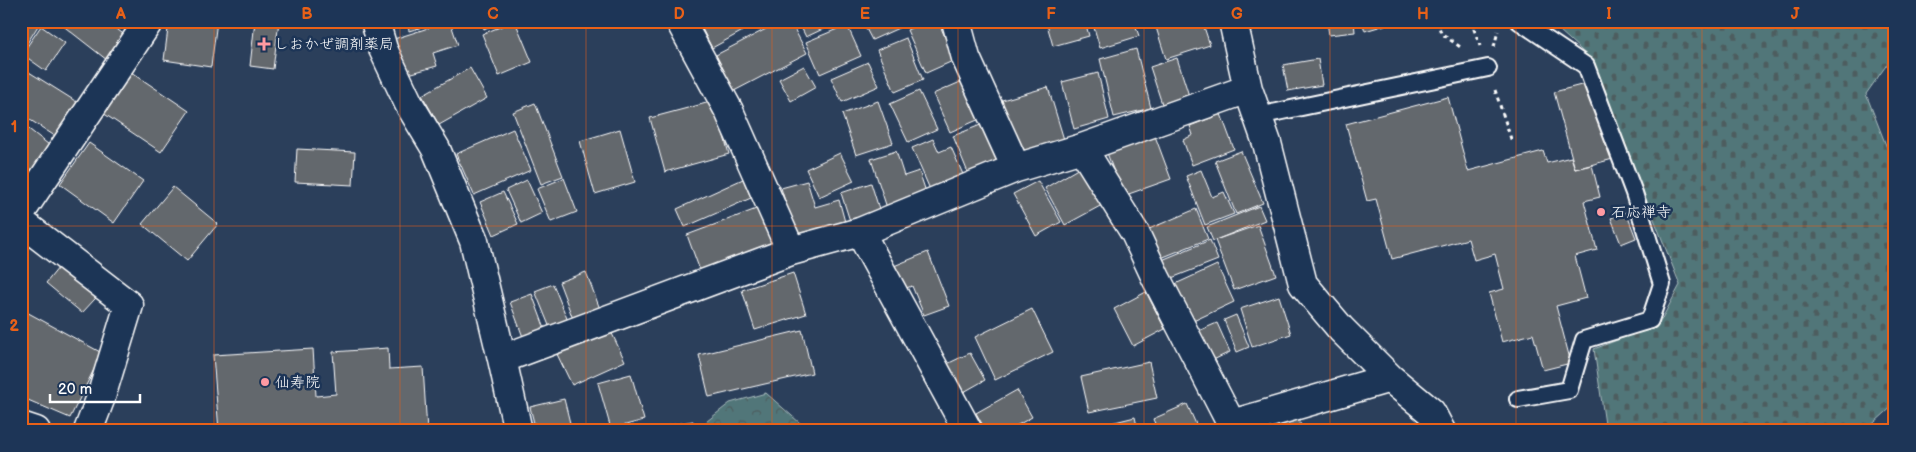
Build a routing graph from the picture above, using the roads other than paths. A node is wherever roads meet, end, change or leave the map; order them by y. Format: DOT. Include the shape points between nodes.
graph roads {
  1 [pos="149,21"];
  2 [pos="375,21"];
  3 [pos="680,21"];
  4 [pos="956,21"];
  5 [pos="1233,21"];
  6 [pos="1518,21"];
  7 [pos="1488,68"];
  8 [pos="1248,89"];
  9 [pos="1258,116"];
  10 [pos="1082,148"];
  11 [pos="1016,168"];
  12 [pos="21,212"];
  13 [pos="21,222"];
  14 [pos="860,232"];
  15 [pos="791,251"];
  16 [pos="502,359"];
  17 [pos="1390,378"];
  18 [pos="1518,399"];
  19 [pos="21,426"];
  20 [pos="1233,428"];
  21 [pos="36,431"];
  22 [pos="88,431"];
  23 [pos="518,431"];
  24 [pos="968,431"];
  25 [pos="1441,431"];
  1 -- 12 [label="street"];
  2 -- 16 [label="street" via="383,49 409,104 436,149 474,241"];
  3 -- 15 [label="street" via="729,112"];
  4 -- 11 [label="street" via="966,58"];
  5 -- 8 [label="street"];
  6 -- 18 [label="lane" via="1586,66 1634,193 1662,284 1650,320 1584,340 1569,390"];
  7 -- 9 [label="lane"];
  8 -- 9 [label="street"];
  8 -- 10 [label="street"];
  9 -- 17 [label="street" via="1303,284 1341,329"];
  10 -- 11 [label="street"];
  10 -- 20 [label="street" via="1135,233"];
  11 -- 14 [label="street"];
  13 -- 22 [label="street" via="129,305"];
  14 -- 15 [label="street"];
  14 -- 24 [label="street"];
  15 -- 16 [label="street"];
  16 -- 23 [label="street"];
  17 -- 20 [label="street"];
  17 -- 25 [label="street" via="1431,412"];
  19 -- 21 [label="street"];
}
